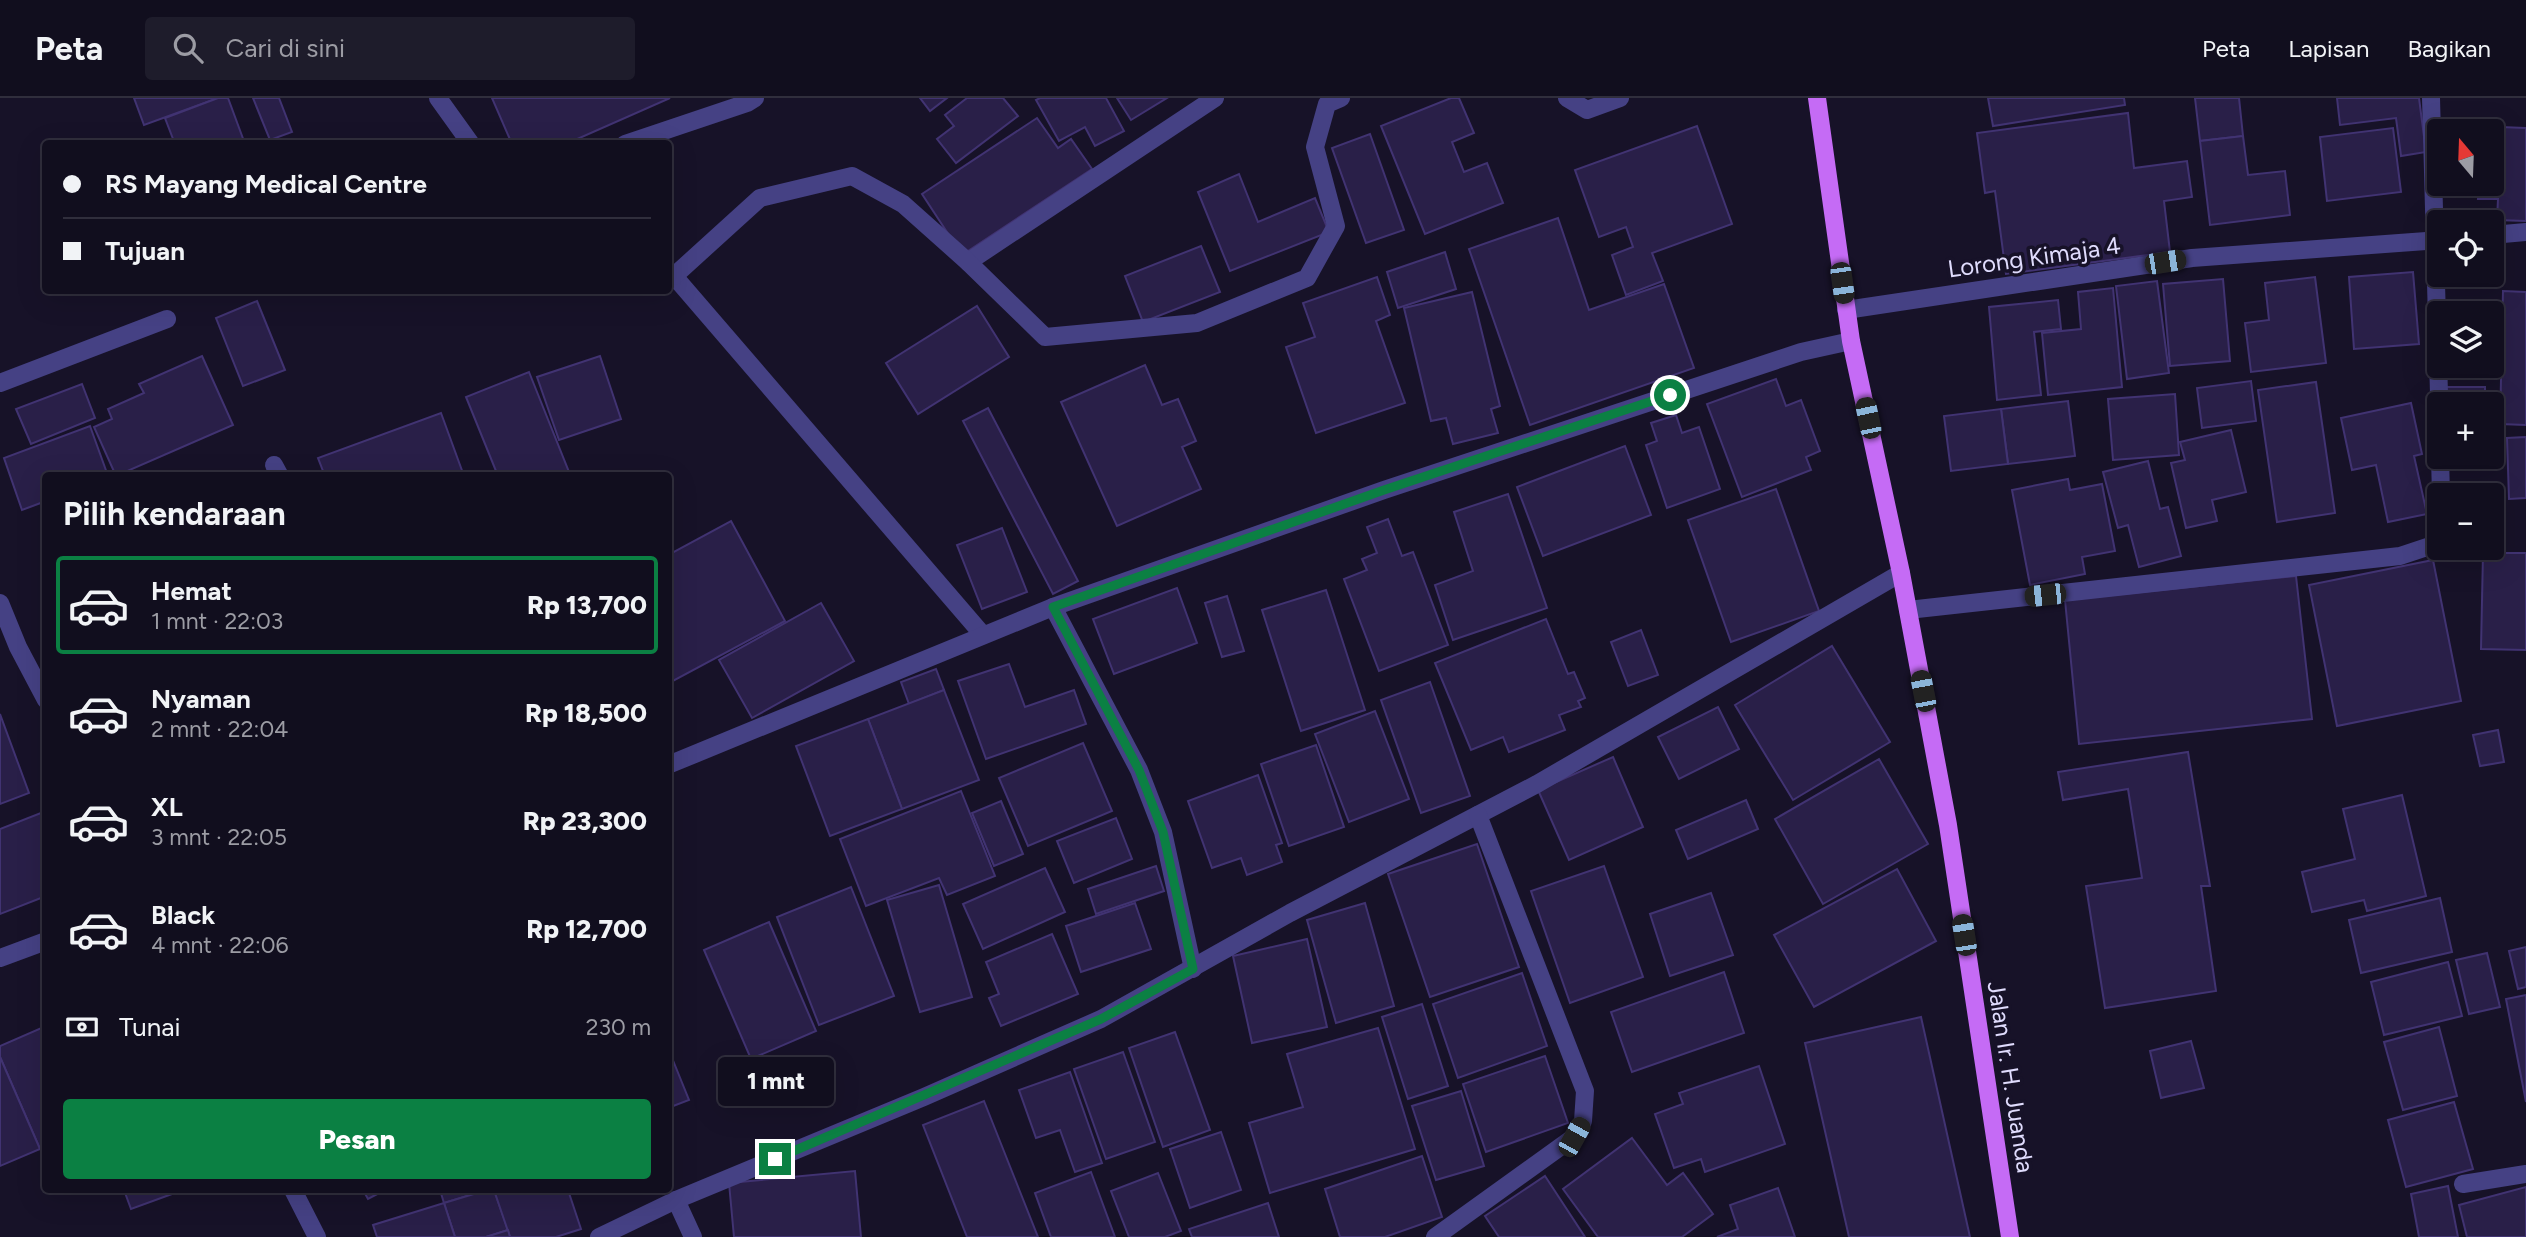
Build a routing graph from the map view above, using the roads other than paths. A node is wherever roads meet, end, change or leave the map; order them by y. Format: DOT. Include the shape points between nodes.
graph roads {
  1 [pos="438,98"];
  2 [pos="755,98"];
  3 [pos="1215,98"];
  4 [pos="1341,98"];
  5 [pos="1567,98"];
  6 [pos="1620,98"];
  7 [pos="1817,98"];
  8 [pos="2431,98"];
  9 [pos="468,140"];
  10 [pos="637,140"];
  11 [pos="2436,210"];
  12 [pos="2526,232"];
  13 [pos="2504,234"];
  14 [pos="2427,241"];
  15 [pos="968,261"];
  16 [pos="672,273"];
  17 [pos="672,275"];
  18 [pos="2438,287"];
  19 [pos="1846,310"];
  20 [pos="167,319"];
  21 [pos="1851,341"];
  22 [pos="0,383"];
  23 [pos="2439,392"];
  24 [pos="2427,547"];
  25 [pos="1901,573"];
  26 [pos="0,603"];
  27 [pos="1053,607"];
  28 [pos="1908,610"];
  29 [pos="983,635"];
  30 [pos="18,647"];
  31 [pos="0,653"];
  32 [pos="42,692"];
  33 [pos="672,763"];
  34 [pos="1478,816"];
  35 [pos="42,942"];
  36 [pos="0,958"];
  37 [pos="1193,969"];
  38 [pos="2526,1174"];
  39 [pos="2463,1184"];
  40 [pos="295,1193"];
  41 [pos="676,1200"];
  42 [pos="317,1237"];
  43 [pos="599,1237"];
  44 [pos="693,1237"];
  45 [pos="1435,1237"];
  46 [pos="2010,1237"];
  1 -- 9 [label="street"];
  2 -- 10 [label="street"];
  3 -- 15 [label="street"];
  4 -- 15 [label="street" via="1327,104 1315,147 1336,226 1307,278 1197,323 1045,337"];
  5 -- 6 [label="street" via="1587,110"];
  7 -- 19 [label="main road, Jalan Ir. H. Juanda"];
  8 -- 11 [label="street"];
  12 -- 13 [label="street"];
  14 -- 19 [label="street, Lorong Kimaja 4" via="2192,258"];
  15 -- 16 [label="street" via="903,204 852,176 760,198"];
  17 -- 29 [label="street"];
  18 -- 23 [label="street"];
  19 -- 21 [label="main road, Jalan Ir. H. Juanda"];
  20 -- 22 [label="street"];
  21 -- 25 [label="main road, Jalan Ir. H. Juanda"];
  21 -- 27 [label="street" via="1801,352 1384,490"];
  24 -- 28 [label="street" via="2400,556"];
  25 -- 28 [label="main road, Jalan Ir. H. Juanda"];
  25 -- 34 [label="street"];
  26 -- 30 [label="street"];
  27 -- 29 [label="street"];
  27 -- 37 [label="street" via="1139,770 1163,832"];
  28 -- 46 [label="main road, Jalan Ir. H. Juanda" via="1948,825"];
  29 -- 33 [label="street"];
  30 -- 31 [label="street"];
  30 -- 32 [label="street"];
  34 -- 37 [label="street"];
  34 -- 45 [label="street" via="1585,1091 1583,1121 1574,1137"];
  35 -- 36 [label="street"];
  37 -- 41 [label="street" via="1101,1019"];
  38 -- 39 [label="street"];
  40 -- 42 [label="street"];
  41 -- 43 [label="street"];
  41 -- 44 [label="street"];
}
